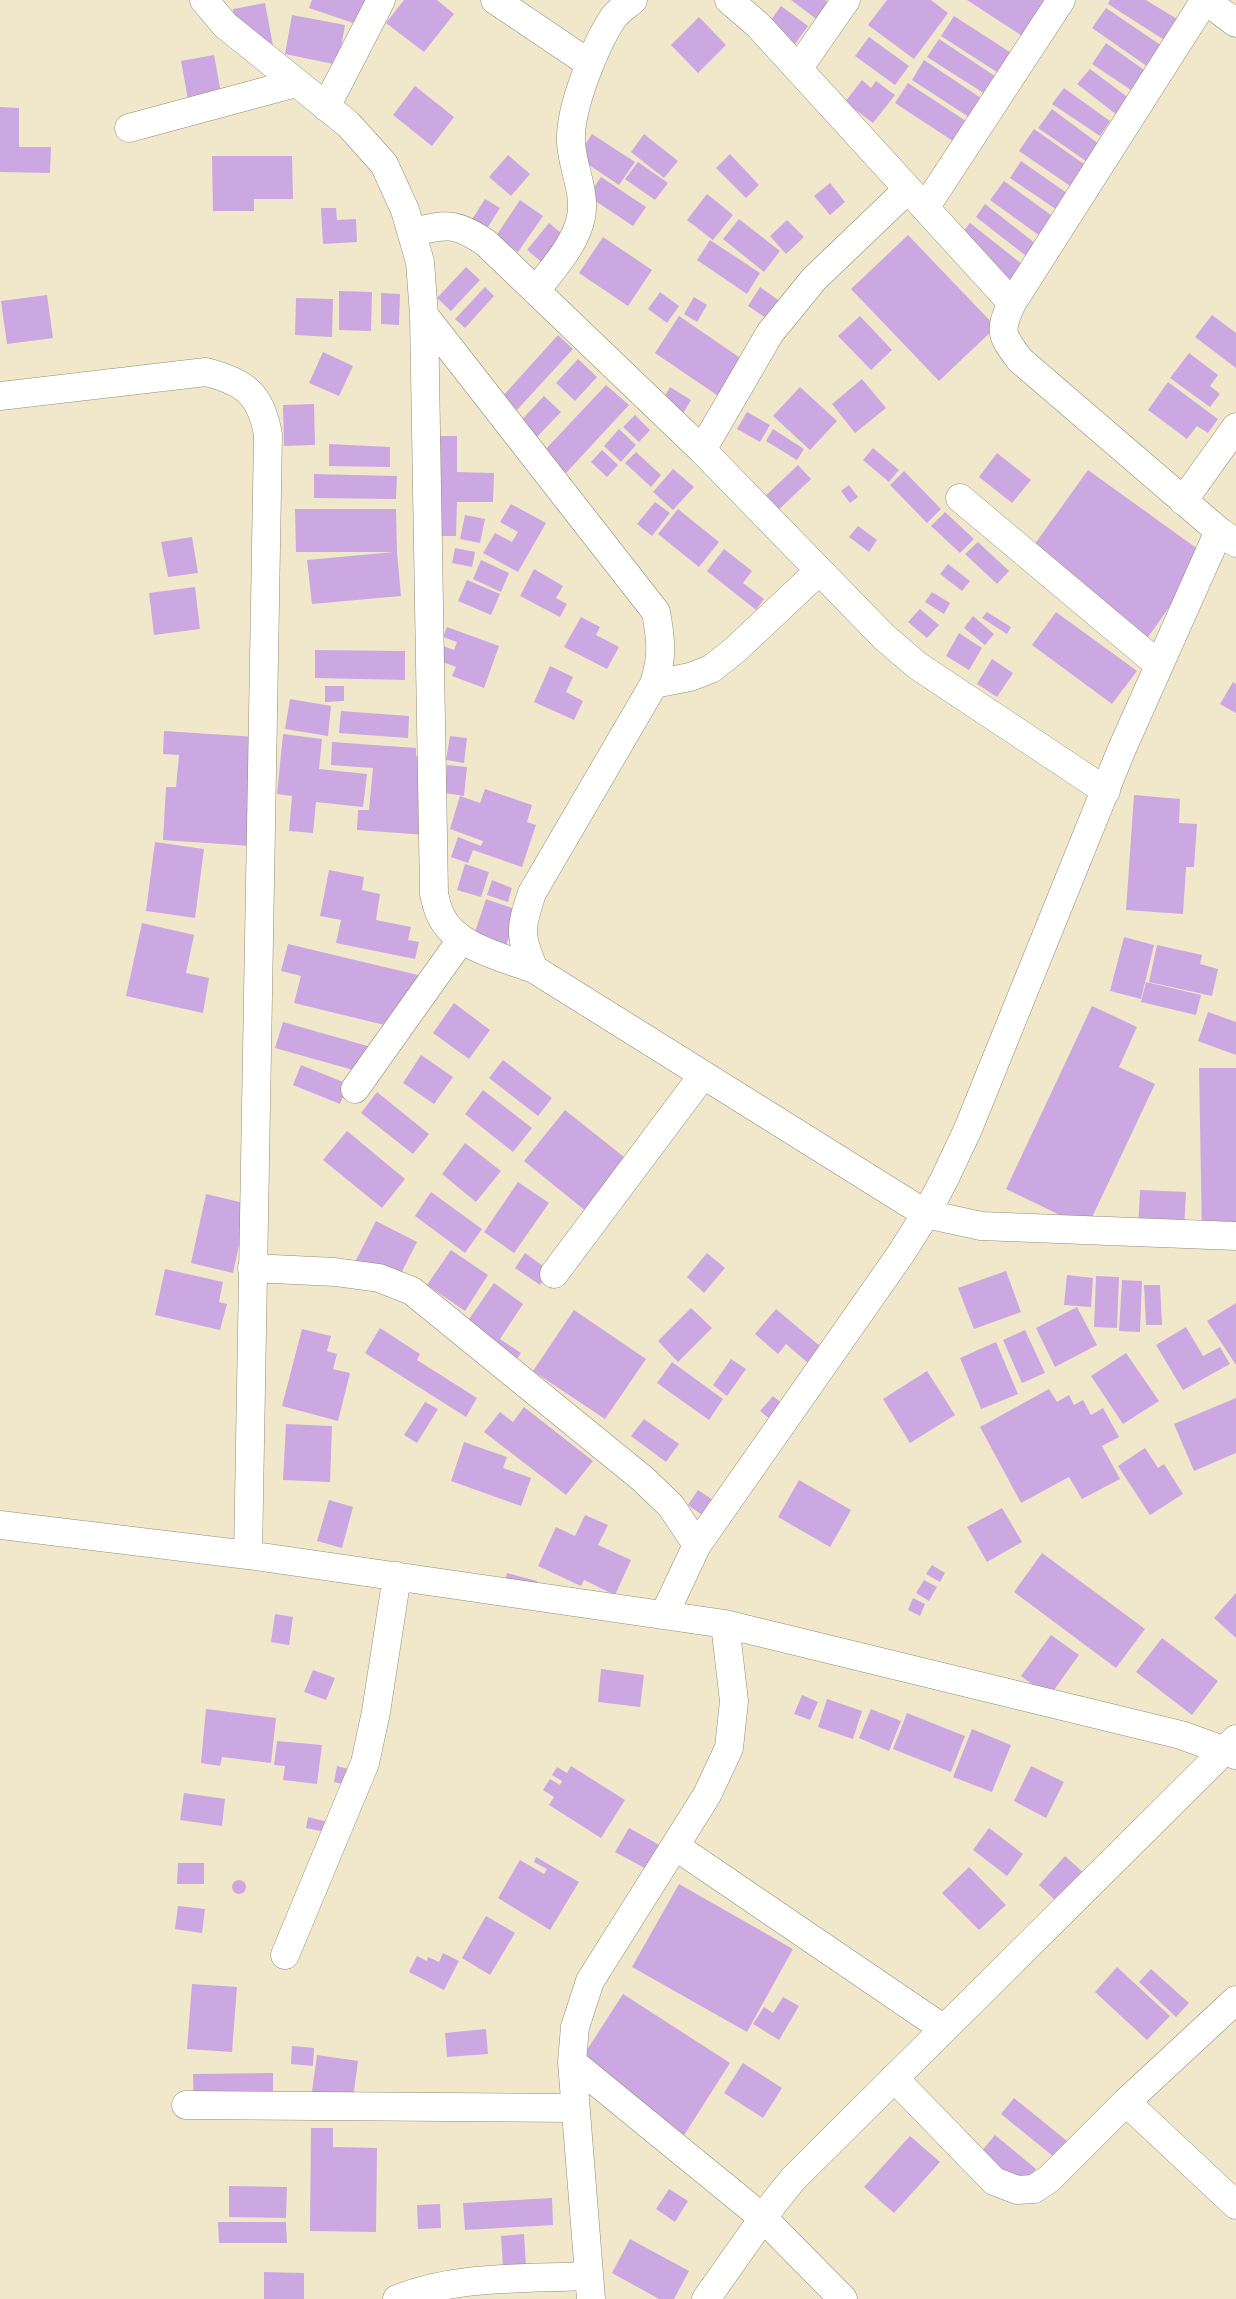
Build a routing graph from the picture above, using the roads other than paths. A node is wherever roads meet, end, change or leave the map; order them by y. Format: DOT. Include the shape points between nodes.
graph roads {
  1 [pos="204,0"];
  2 [pos="381,0"];
  3 [pos="495,0"];
  4 [pos="633,0"];
  5 [pos="729,0"];
  6 [pos="846,0"];
  7 [pos="1060,0"];
  8 [pos="1205,0"];
  9 [pos="1236,23"];
  10 [pos="590,64"];
  11 [pos="798,69"];
  12 [pos="296,83"];
  13 [pos="326,107"];
  14 [pos="129,128"];
  15 [pos="916,199"];
  16 [pos="412,232"];
  17 [pos="536,291"];
  18 [pos="1012,304"];
  19 [pos="424,315"];
  20 [pos="0,396"];
  21 [pos="1236,427"];
  22 [pos="702,450"];
  23 [pos="960,498"];
  24 [pos="1183,501"];
  25 [pos="1228,537"];
  26 [pos="819,571"];
  27 [pos="1159,665"];
  28 [pos="654,684"];
  29 [pos="1106,791"];
  30 [pos="461,940"];
  31 [pos="534,970"];
  32 [pos="703,1075"];
  33 [pos="355,1089"];
  34 [pos="926,1214"];
  35 [pos="1236,1236"];
  36 [pos="252,1268"];
  37 [pos="554,1274"];
  38 [pos="0,1525"];
  39 [pos="697,1545"];
  40 [pos="248,1555"];
  41 [pos="397,1576"];
  42 [pos="664,1615"];
  43 [pos="725,1624"];
  44 [pos="1232,1748"];
  45 [pos="675,1846"];
  46 [pos="285,1955"];
  47 [pos="1236,2000"];
  48 [pos="944,2029"];
  49 [pos="572,2062"];
  50 [pos="894,2078"];
  51 [pos="1126,2102"];
  52 [pos="186,2105"];
  53 [pos="575,2108"];
  54 [pos="1236,2205"];
  55 [pos="763,2218"];
  56 [pos="590,2287"];
  57 [pos="397,2299"];
  58 [pos="706,2299"];
  59 [pos="843,2299"];
  1 -- 12 [label="street" via="225,25"];
  2 -- 13 [label="street"];
  3 -- 10 [label="street"];
  4 -- 10 [label="street" via="615,16"];
  5 -- 11 [label="street" via="758,25"];
  6 -- 11 [label="street"];
  7 -- 15 [label="street"];
  8 -- 9 [label="street"];
  8 -- 18 [label="street"];
  10 -- 17 [label="street" via="573,116 571,142 582,202 581,217 575,236"];
  11 -- 15 [label="street"];
  12 -- 13 [label="street"];
  12 -- 14 [label="street"];
  13 -- 16 [label="street" via="348,124 384,164 406,210"];
  15 -- 18 [label="street"];
  15 -- 22 [label="street" via="814,279 770,334"];
  16 -- 17 [label="street" via="444,225 466,230 486,243"];
  16 -- 19 [label="street" via="420,262"];
  17 -- 22 [label="street"];
  18 -- 24 [label="street" via="1003,323 1005,340 1020,360"];
  19 -- 28 [label="street" via="656,612 661,664"];
  19 -- 30 [label="street" via="434,894 441,917"];
  20 -- 36 [label="street" via="206,372 248,390 264,412 268,435"];
  21 -- 24 [label="street"];
  22 -- 26 [label="street"];
  23 -- 27 [label="street"];
  24 -- 25 [label="street"];
  25 -- 27 [label="street"];
  26 -- 28 [label="street" via="711,669"];
  26 -- 29 [label="street" via="884,637 918,666"];
  27 -- 29 [label="street"];
  28 -- 31 [label="street" via="532,893 524,917 522,941"];
  29 -- 34 [label="street" via="968,1129"];
  30 -- 31 [label="street"];
  30 -- 33 [label="street"];
  31 -- 32 [label="street"];
  32 -- 34 [label="street"];
  32 -- 37 [label="street"];
  34 -- 35 [label="street" via="981,1226"];
  34 -- 39 [label="street"];
  36 -- 39 [label="street" via="335,1272 379,1278 412,1291 643,1479 671,1506"];
  36 -- 40 [label="street"];
  38 -- 40 [label="street"];
  39 -- 42 [label="street"];
  40 -- 41 [label="street"];
  41 -- 42 [label="street"];
  41 -- 46 [label="street" via="365,1763"];
  42 -- 43 [label="street"];
  43 -- 44 [label="street"];
  43 -- 45 [label="street" via="734,1701 729,1748 707,1795"];
  44 -- 48 [label="street"];
  45 -- 48 [label="street"];
  45 -- 49 [label="street" via="590,1981 575,2027"];
  47 -- 51 [label="street"];
  48 -- 50 [label="street"];
  49 -- 53 [label="street"];
  49 -- 55 [label="street"];
  50 -- 51 [label="street" via="994,2181 1017,2190 1034,2189 1049,2179"];
  50 -- 55 [label="street" via="793,2179"];
  51 -- 54 [label="street"];
  52 -- 53 [label="street"];
  53 -- 56 [label="street"];
  55 -- 58 [label="street"];
  55 -- 59 [label="street"];
  56 -- 57 [label="street" via="468,2282 434,2286"];
}
